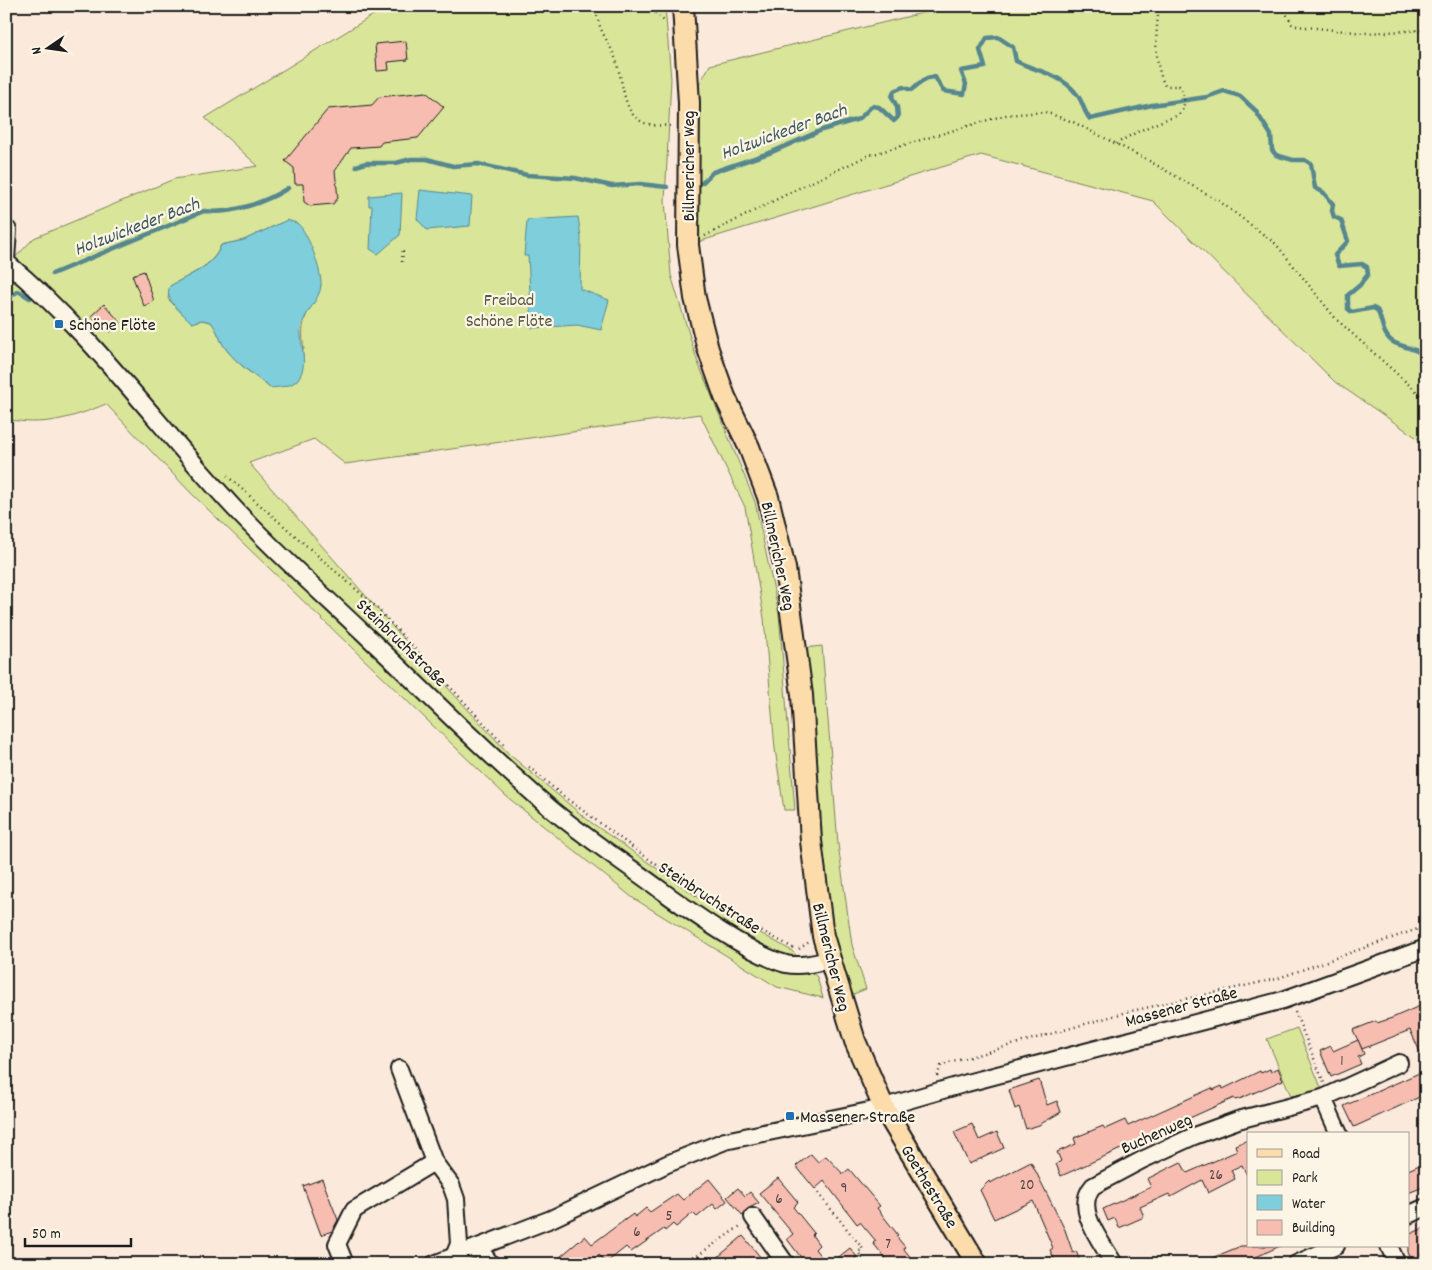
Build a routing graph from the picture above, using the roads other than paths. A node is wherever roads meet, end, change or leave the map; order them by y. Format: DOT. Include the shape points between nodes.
graph roads {
  1 [pos="683,6"];
  2 [pos="6,230"];
  3 [pos="6,261"];
  4 [pos="1426,948"];
  5 [pos="830,960"];
  6 [pos="1399,1064"];
  7 [pos="399,1069"];
  8 [pos="1323,1098"];
  9 [pos="884,1108"];
  10 [pos="1338,1132"];
  11 [pos="434,1162"];
  12 [pos="1426,1207"];
  13 [pos="1410,1214"];
  14 [pos="753,1217"];
  15 [pos="478,1248"];
  16 [pos="1332,1248"];
  17 [pos="1390,1248"];
  18 [pos="454,1256"];
  19 [pos="345,1264"];
  20 [pos="434,1264"];
  21 [pos="491,1264"];
  22 [pos="786,1264"];
  23 [pos="977,1264"];
  24 [pos="1114,1264"];
  25 [pos="1296,1264"];
  26 [pos="1397,1264"];
  1 -- 5 [label="main road, Billmericher Weg" via="689,103 688,245 695,298 708,349 768,497 785,568 802,695 810,841"];
  2 -- 3 [label="street"];
  3 -- 5 [label="street, Steinbruchstraße" via="66,316 185,454 278,554 553,810 686,908 769,957 798,965"];
  4 -- 9 [label="street, Massener Straße" via="1282,1000 977,1080"];
  5 -- 9 [label="main road, Billmericher Weg" via="855,1041"];
  6 -- 8 [label="street, Buchenweg"];
  7 -- 11 [label="street"];
  8 -- 10 [label="street"];
  8 -- 24 [label="street, Buchenweg" via="1238,1120 1142,1160 1093,1186 1084,1203 1086,1214"];
  9 -- 15 [label="street, Massener Straße" via="717,1144"];
  9 -- 23 [label="main road, Goethestraße"];
  11 -- 18 [label="street" via="451,1185 456,1199 459,1244"];
  11 -- 19 [label="street" via="354,1210 337,1244"];
  12 -- 13 [label="street"];
  14 -- 22 [label="street"];
  15 -- 18 [label="street, Massener Straße"];
  15 -- 21 [label="street"];
  16 -- 25 [label="street"];
  17 -- 26 [label="street"];
  18 -- 20 [label="street, Massener Straße"];
}
